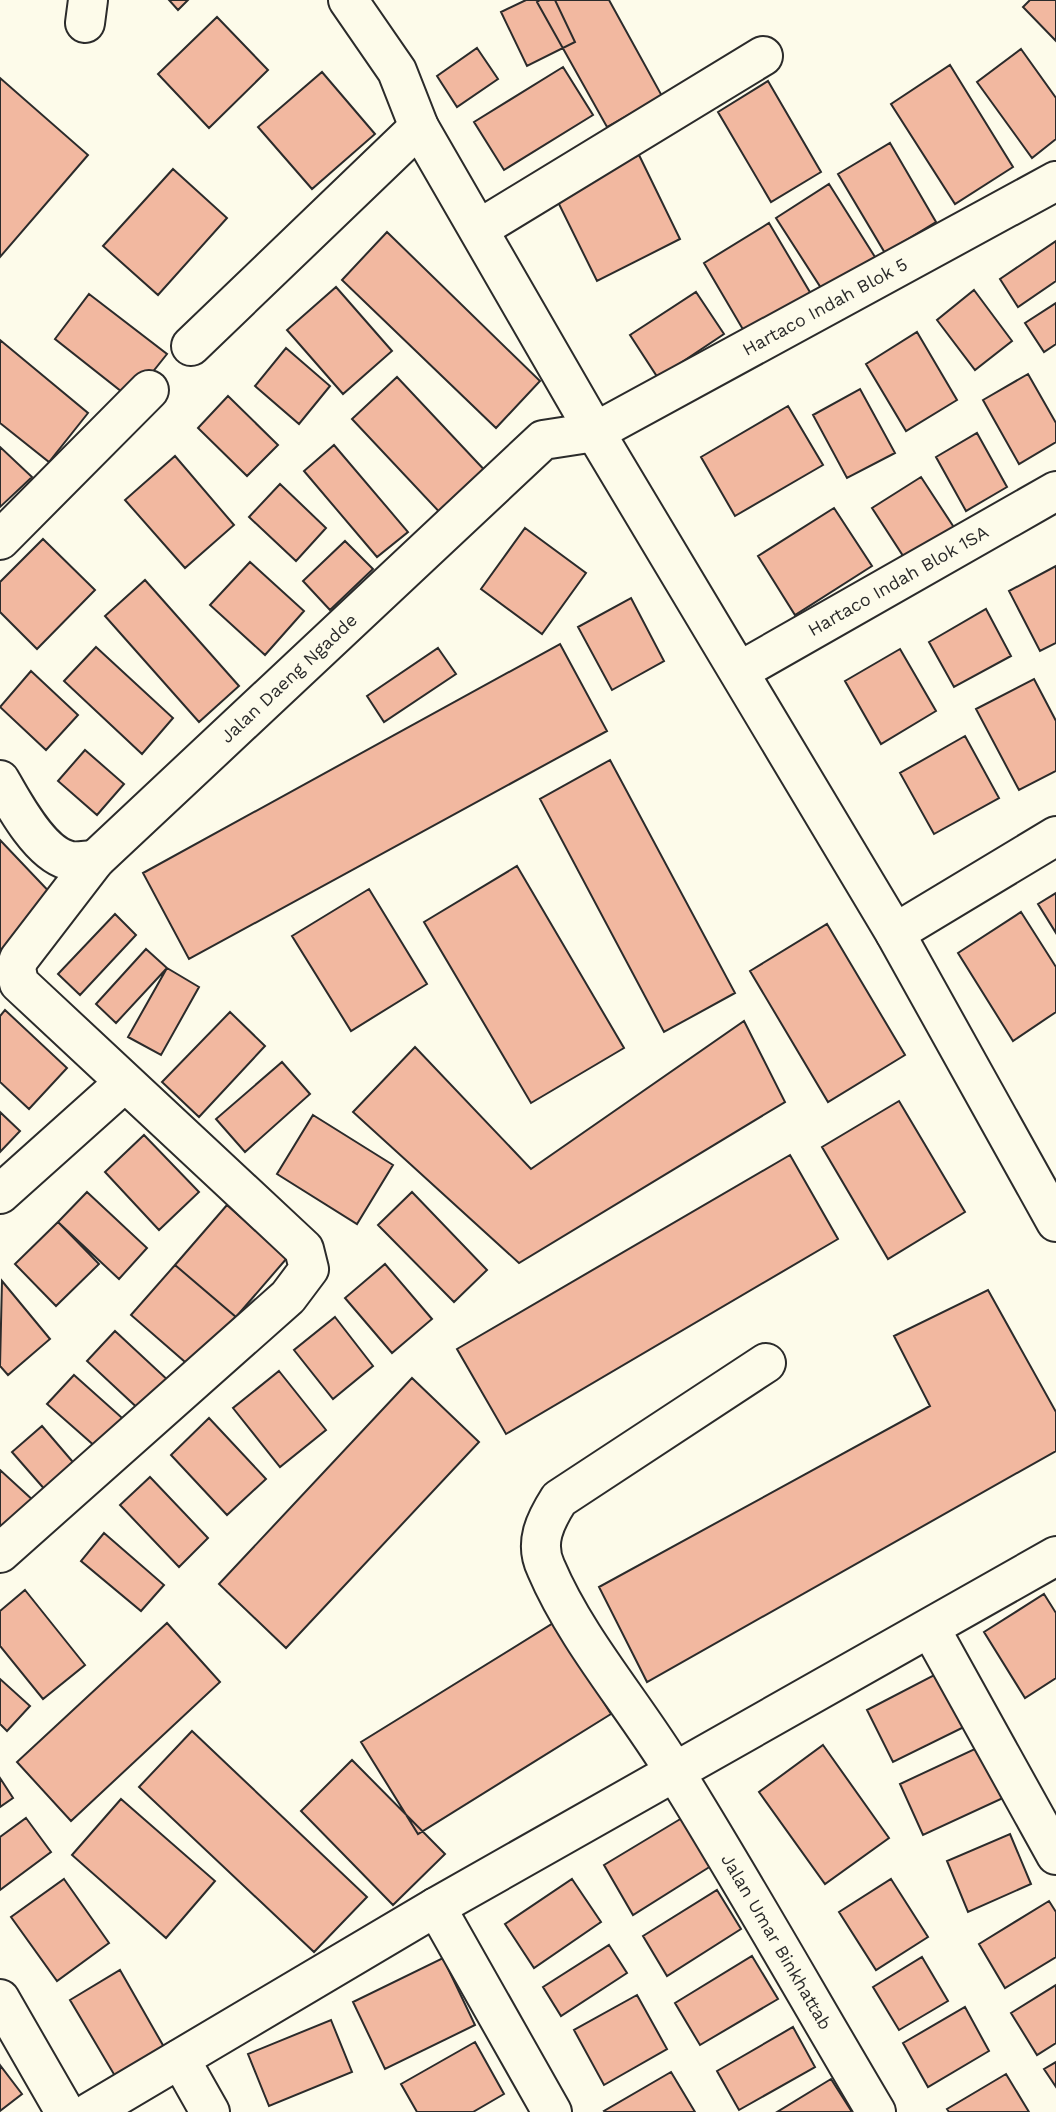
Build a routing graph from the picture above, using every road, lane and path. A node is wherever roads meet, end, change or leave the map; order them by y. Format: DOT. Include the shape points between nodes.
graph roads {
  1 [pos="348,0"];
  2 [pos="763,56"];
  3 [pos="419,127"];
  4 [pos="1056,181"];
  5 [pos="479,229"];
  6 [pos="191,346"];
  7 [pos="149,390"];
  8 [pos="595,432"];
  9 [pos="1056,491"];
  10 [pos="0,540"];
  11 [pos="740,671"];
  12 [pos="1,786"];
  13 [pos="1056,836"];
  14 [pos="95,860"];
  15 [pos="895,933"];
  16 [pos="124,1083"];
  17 [pos="0,1194"];
  18 [pos="1056,1222"];
  19 [pos="766,1363"];
  20 [pos="0,1553"];
  21 [pos="1056,1556"];
  22 [pos="930,1629"];
  23 [pos="676,1773"];
  24 [pos="1056,1855"];
  25 [pos="436,1907"];
  26 [pos="0,1999"];
  27 [pos="180,2059"];
  28 [pos="65,2112"];
  29 [pos="90,2112"];
  30 [pos="210,2112"];
  31 [pos="552,2112"];
  32 [pos="876,2112"];
  1 -- 3 [label="street" via="397,71"];
  2 -- 5 [label="street"];
  3 -- 5 [label="street"];
  3 -- 6 [label="street"];
  4 -- 8 [label="street, Hartaco Indah Blok 5"];
  5 -- 8 [label="street"];
  7 -- 10 [label="street"];
  8 -- 11 [label="street"];
  8 -- 14 [label="street, Jalan Daeng Ngadde" via="543,440"];
  9 -- 11 [label="street, Hartaco Indah Blok 1SA"];
  11 -- 15 [label="street"];
  12 -- 14 [label="street" via="32,831 59,856"];
  13 -- 15 [label="street"];
  14 -- 16 [label="street, Jalan Daeng Ngadde" via="19,959 17,976"];
  15 -- 18 [label="street"];
  16 -- 17 [label="street"];
  16 -- 20 [label="street" via="304,1249 309,1269 288,1297"];
  19 -- 23 [label="street, Jalan Umar Binkhattab" via="559,1499 545,1521 540,1541 545,1566 589,1643"];
  21 -- 22 [label="street"];
  22 -- 23 [label="street"];
  22 -- 24 [label="street"];
  23 -- 25 [label="street"];
  23 -- 32 [label="street, Jalan Umar Binkhattab"];
  25 -- 27 [label="street"];
  25 -- 31 [label="street"];
  26 -- 28 [label="street"];
  27 -- 29 [label="street"];
  27 -- 30 [label="street"];
}
